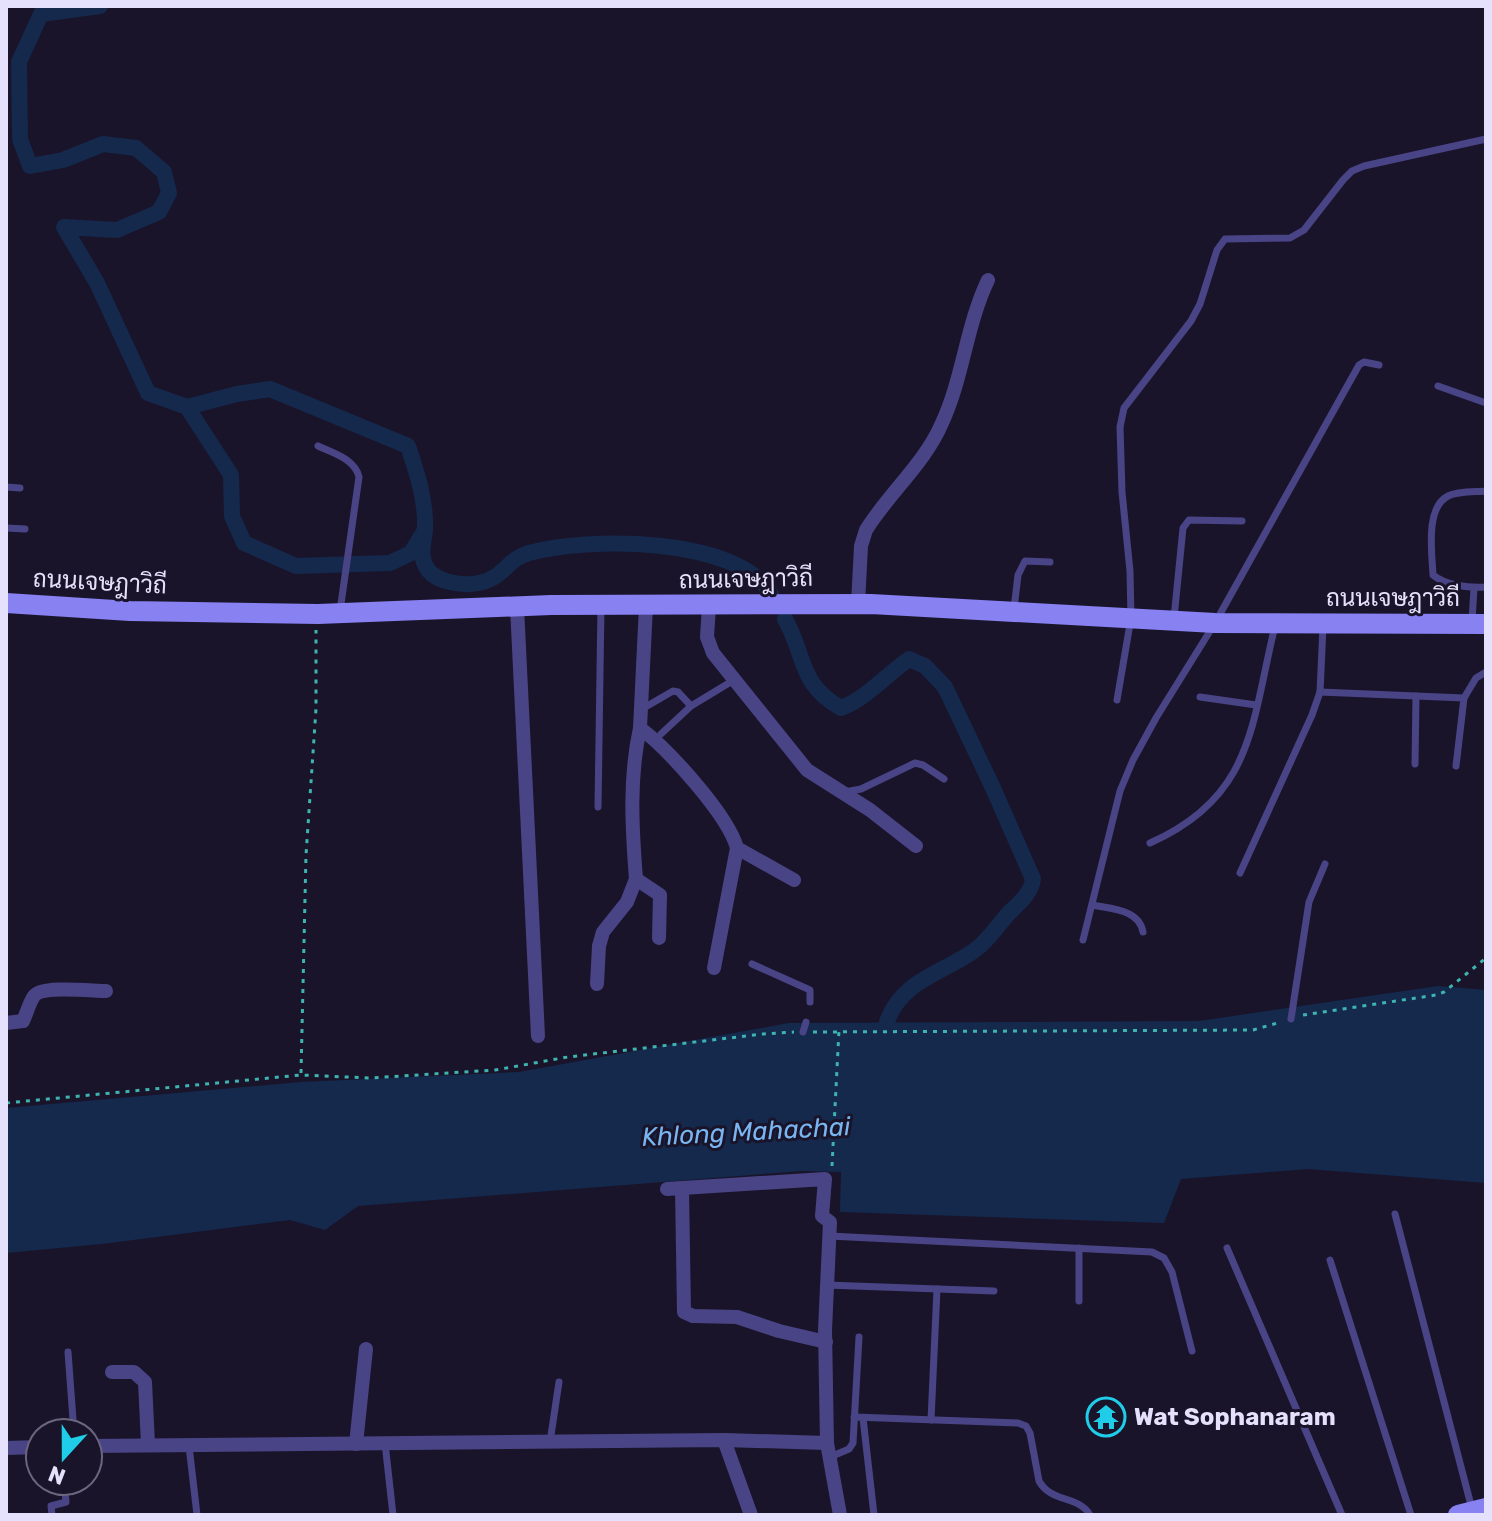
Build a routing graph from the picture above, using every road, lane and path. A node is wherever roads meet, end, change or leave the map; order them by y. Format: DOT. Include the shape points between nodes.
graph roads {
  1 [pos="1486,139"];
  2 [pos="988,280"];
  3 [pos="1379,365"];
  4 [pos="1438,386"];
  5 [pos="1486,403"];
  6 [pos="318,446"];
  7 [pos="6,487"];
  8 [pos="20,488"];
  9 [pos="1486,491"];
  10 [pos="1242,521"];
  11 [pos="6,528"];
  12 [pos="25,529"];
  13 [pos="1050,562"];
  14 [pos="1486,587"];
  15 [pos="1474,588"];
  16 [pos="6,603"];
  17 [pos="858,604"];
  18 [pos="601,606"];
  19 [pos="646,606"];
  20 [pos="709,606"];
  21 [pos="517,607"];
  22 [pos="1013,611"];
  23 [pos="340,613"];
  24 [pos="318,614"];
  25 [pos="1131,618"];
  26 [pos="1174,620"];
  27 [pos="1215,623"];
  28 [pos="1276,624"];
  29 [pos="1323,624"];
  30 [pos="1479,624"];
  31 [pos="1486,672"];
  32 [pos="734,680"];
  33 [pos="1320,692"];
  34 [pos="1416,696"];
  35 [pos="1200,697"];
  36 [pos="1464,698"];
  37 [pos="1117,700"];
  38 [pos="1256,705"];
  39 [pos="691,706"];
  40 [pos="641,709"];
  41 [pos="640,728"];
  42 [pos="661,734"];
  43 [pos="1415,764"];
  44 [pos="1456,766"];
  45 [pos="944,779"];
  46 [pos="842,793"];
  47 [pos="598,807"];
  48 [pos="1150,843"];
  49 [pos="916,846"];
  50 [pos="737,848"];
  51 [pos="1325,864"];
  52 [pos="1240,873"];
  53 [pos="636,879"];
  54 [pos="794,880"];
  55 [pos="1092,905"];
  56 [pos="1143,932"];
  57 [pos="659,938"];
  58 [pos="1083,940"];
  59 [pos="1486,958"];
  60 [pos="752,964"];
  61 [pos="714,968"];
  62 [pos="597,984"];
  63 [pos="106,991"];
  64 [pos="810,1002"];
  65 [pos="1291,1019"];
  66 [pos="806,1022"];
  67 [pos="6,1023"];
  68 [pos="839,1030"];
  69 [pos="803,1032"];
  70 [pos="538,1036"];
  71 [pos="301,1075"];
  72 [pos="6,1103"];
  73 [pos="832,1175"];
  74 [pos="1395,1214"];
  75 [pos="829,1236"];
  76 [pos="1079,1248"];
  77 [pos="1227,1248"];
  78 [pos="1330,1260"];
  79 [pos="826,1285"];
  80 [pos="937,1289"];
  81 [pos="994,1291"];
  82 [pos="1079,1301"];
  83 [pos="859,1337"];
  84 [pos="826,1342"];
  85 [pos="366,1349"];
  86 [pos="1192,1351"];
  87 [pos="68,1352"];
  88 [pos="112,1372"];
  89 [pos="559,1382"];
  90 [pos="73,1417"];
  91 [pos="858,1417"];
  92 [pos="931,1420"];
  93 [pos="724,1440"];
  94 [pos="550,1442"];
  95 [pos="385,1443"];
  96 [pos="148,1444"];
  97 [pos="189,1444"];
  98 [pos="356,1444"];
  99 [pos="104,1445"];
  100 [pos="827,1451"];
  101 [pos="66,1497"];
  102 [pos="1472,1511"];
  103 [pos="52,1515"];
  104 [pos="197,1515"];
  105 [pos="393,1515"];
  106 [pos="751,1515"];
  107 [pos="840,1515"];
  108 [pos="874,1515"];
  109 [pos="1090,1515"];
  110 [pos="1342,1515"];
  111 [pos="1411,1515"];
  1 -- 25 [label="lane" via="1352,171 1304,230 1290,238 1225,239 1191,321 1124,408 1122,492"];
  2 -- 17 [label="street" via="943,421 866,530"];
  3 -- 27 [label="lane" via="1359,365"];
  4 -- 5 [label="lane"];
  6 -- 23 [label="lane" via="349,461 359,477"];
  7 -- 8 [label="lane"];
  9 -- 15 [label="lane" via="1449,496 1433,516 1433,575"];
  10 -- 26 [label="lane" via="1189,520 1183,528"];
  11 -- 12 [label="lane"];
  13 -- 22 [label="lane" via="1025,561"];
  14 -- 15 [label="lane"];
  15 -- 30 [label="lane"];
  16 -- 24 [label="street, ถนนเจษฎาวิถี"];
  17 -- 20 [label="street, ถนนเจษฎาวิถี"];
  17 -- 22 [label="street, ถนนเจษฎาวิถี"];
  18 -- 19 [label="street, ถนนเจษฎาวิถี"];
  18 -- 21 [label="street, ถนนเจษฎาวิถี"];
  18 -- 47 [label="lane"];
  19 -- 20 [label="street, ถนนเจษฎาวิถี"];
  19 -- 40 [label="street"];
  20 -- 32 [label="street" via="707,637"];
  21 -- 23 [label="street, ถนนเจษฎาวิถี"];
  21 -- 70 [label="street"];
  22 -- 25 [label="street, ถนนเจษฎาวิถี"];
  23 -- 24 [label="street, ถนนเจษฎาวิถี"];
  24 -- 71 [label="path"];
  25 -- 26 [label="street, ถนนเจษฎาวิถี"];
  25 -- 37 [label="lane"];
  26 -- 27 [label="street, ถนนเจษฎาวิถี"];
  27 -- 28 [label="street, ถนนเจษฎาวิถี"];
  27 -- 55 [label="lane" via="1126,775"];
  28 -- 29 [label="street, ถนนเจษฎาวิถี"];
  28 -- 38 [label="lane"];
  29 -- 30 [label="street, ถนนเจษฎาวิถี"];
  29 -- 33 [label="lane"];
  31 -- 36 [label="lane"];
  32 -- 39 [label="lane"];
  32 -- 46 [label="street" via="807,770"];
  33 -- 34 [label="lane"];
  33 -- 52 [label="lane"];
  34 -- 36 [label="lane"];
  34 -- 43 [label="lane"];
  35 -- 38 [label="lane"];
  36 -- 44 [label="lane"];
  38 -- 48 [label="lane" via="1245,748 1227,785 1189,823"];
  39 -- 40 [label="lane" via="673,691"];
  39 -- 42 [label="lane"];
  40 -- 41 [label="street"];
  41 -- 50 [label="street" via="703,794 732,832"];
  41 -- 53 [label="street" via="632,763"];
  45 -- 46 [label="lane" via="915,763"];
  46 -- 49 [label="street"];
  50 -- 54 [label="street"];
  50 -- 61 [label="street"];
  51 -- 65 [label="lane" via="1309,902"];
  53 -- 57 [label="street" via="660,895"];
  53 -- 62 [label="street" via="627,902 603,932"];
  55 -- 56 [label="lane" via="1130,913"];
  55 -- 58 [label="lane"];
  59 -- 65 [label="path" via="1436,995"];
  60 -- 64 [label="lane" via="810,990"];
  63 -- 67 [label="street" via="39,992 23,1021"];
  65 -- 68 [label="path" via="1253,1030"];
  66 -- 69 [label="lane"];
  68 -- 69 [label="path"];
  68 -- 73 [label="path"];
  69 -- 71 [label="path" via="495,1070 370,1078"];
  71 -- 72 [label="path"];
  74 -- 102 [label="lane"];
  75 -- 76 [label="lane"];
  75 -- 79 [label="street"];
  75 -- 84 [label="street" via="830,1222 822,1216 822,1178 674,1189 684,1312 737,1317"];
  76 -- 82 [label="lane"];
  76 -- 86 [label="lane" via="1152,1252 1164,1258"];
  77 -- 110 [label="lane"];
  78 -- 111 [label="lane"];
  79 -- 80 [label="lane"];
  79 -- 84 [label="street"];
  80 -- 81 [label="lane"];
  80 -- 92 [label="lane"];
  83 -- 91 [label="lane"];
  84 -- 100 [label="street"];
  85 -- 98 [label="street"];
  87 -- 90 [label="lane"];
  88 -- 96 [label="street" via="134,1372 145,1382"];
  89 -- 94 [label="lane"];
  91 -- 92 [label="lane"];
  91 -- 100 [label="lane" via="849,1449"];
  91 -- 108 [label="lane"];
  92 -- 109 [label="lane" via="1026,1426 1043,1488 1076,1501"];
  93 -- 94 [label="street"];
  93 -- 100 [label="street"];
  93 -- 106 [label="street"];
  94 -- 95 [label="street"];
  95 -- 98 [label="street"];
  95 -- 105 [label="lane"];
  96 -- 97 [label="street"];
  96 -- 99 [label="street"];
  97 -- 98 [label="street"];
  97 -- 104 [label="lane"];
  100 -- 107 [label="street"];
  101 -- 103 [label="lane" via="66,1502 51,1506"];
}
